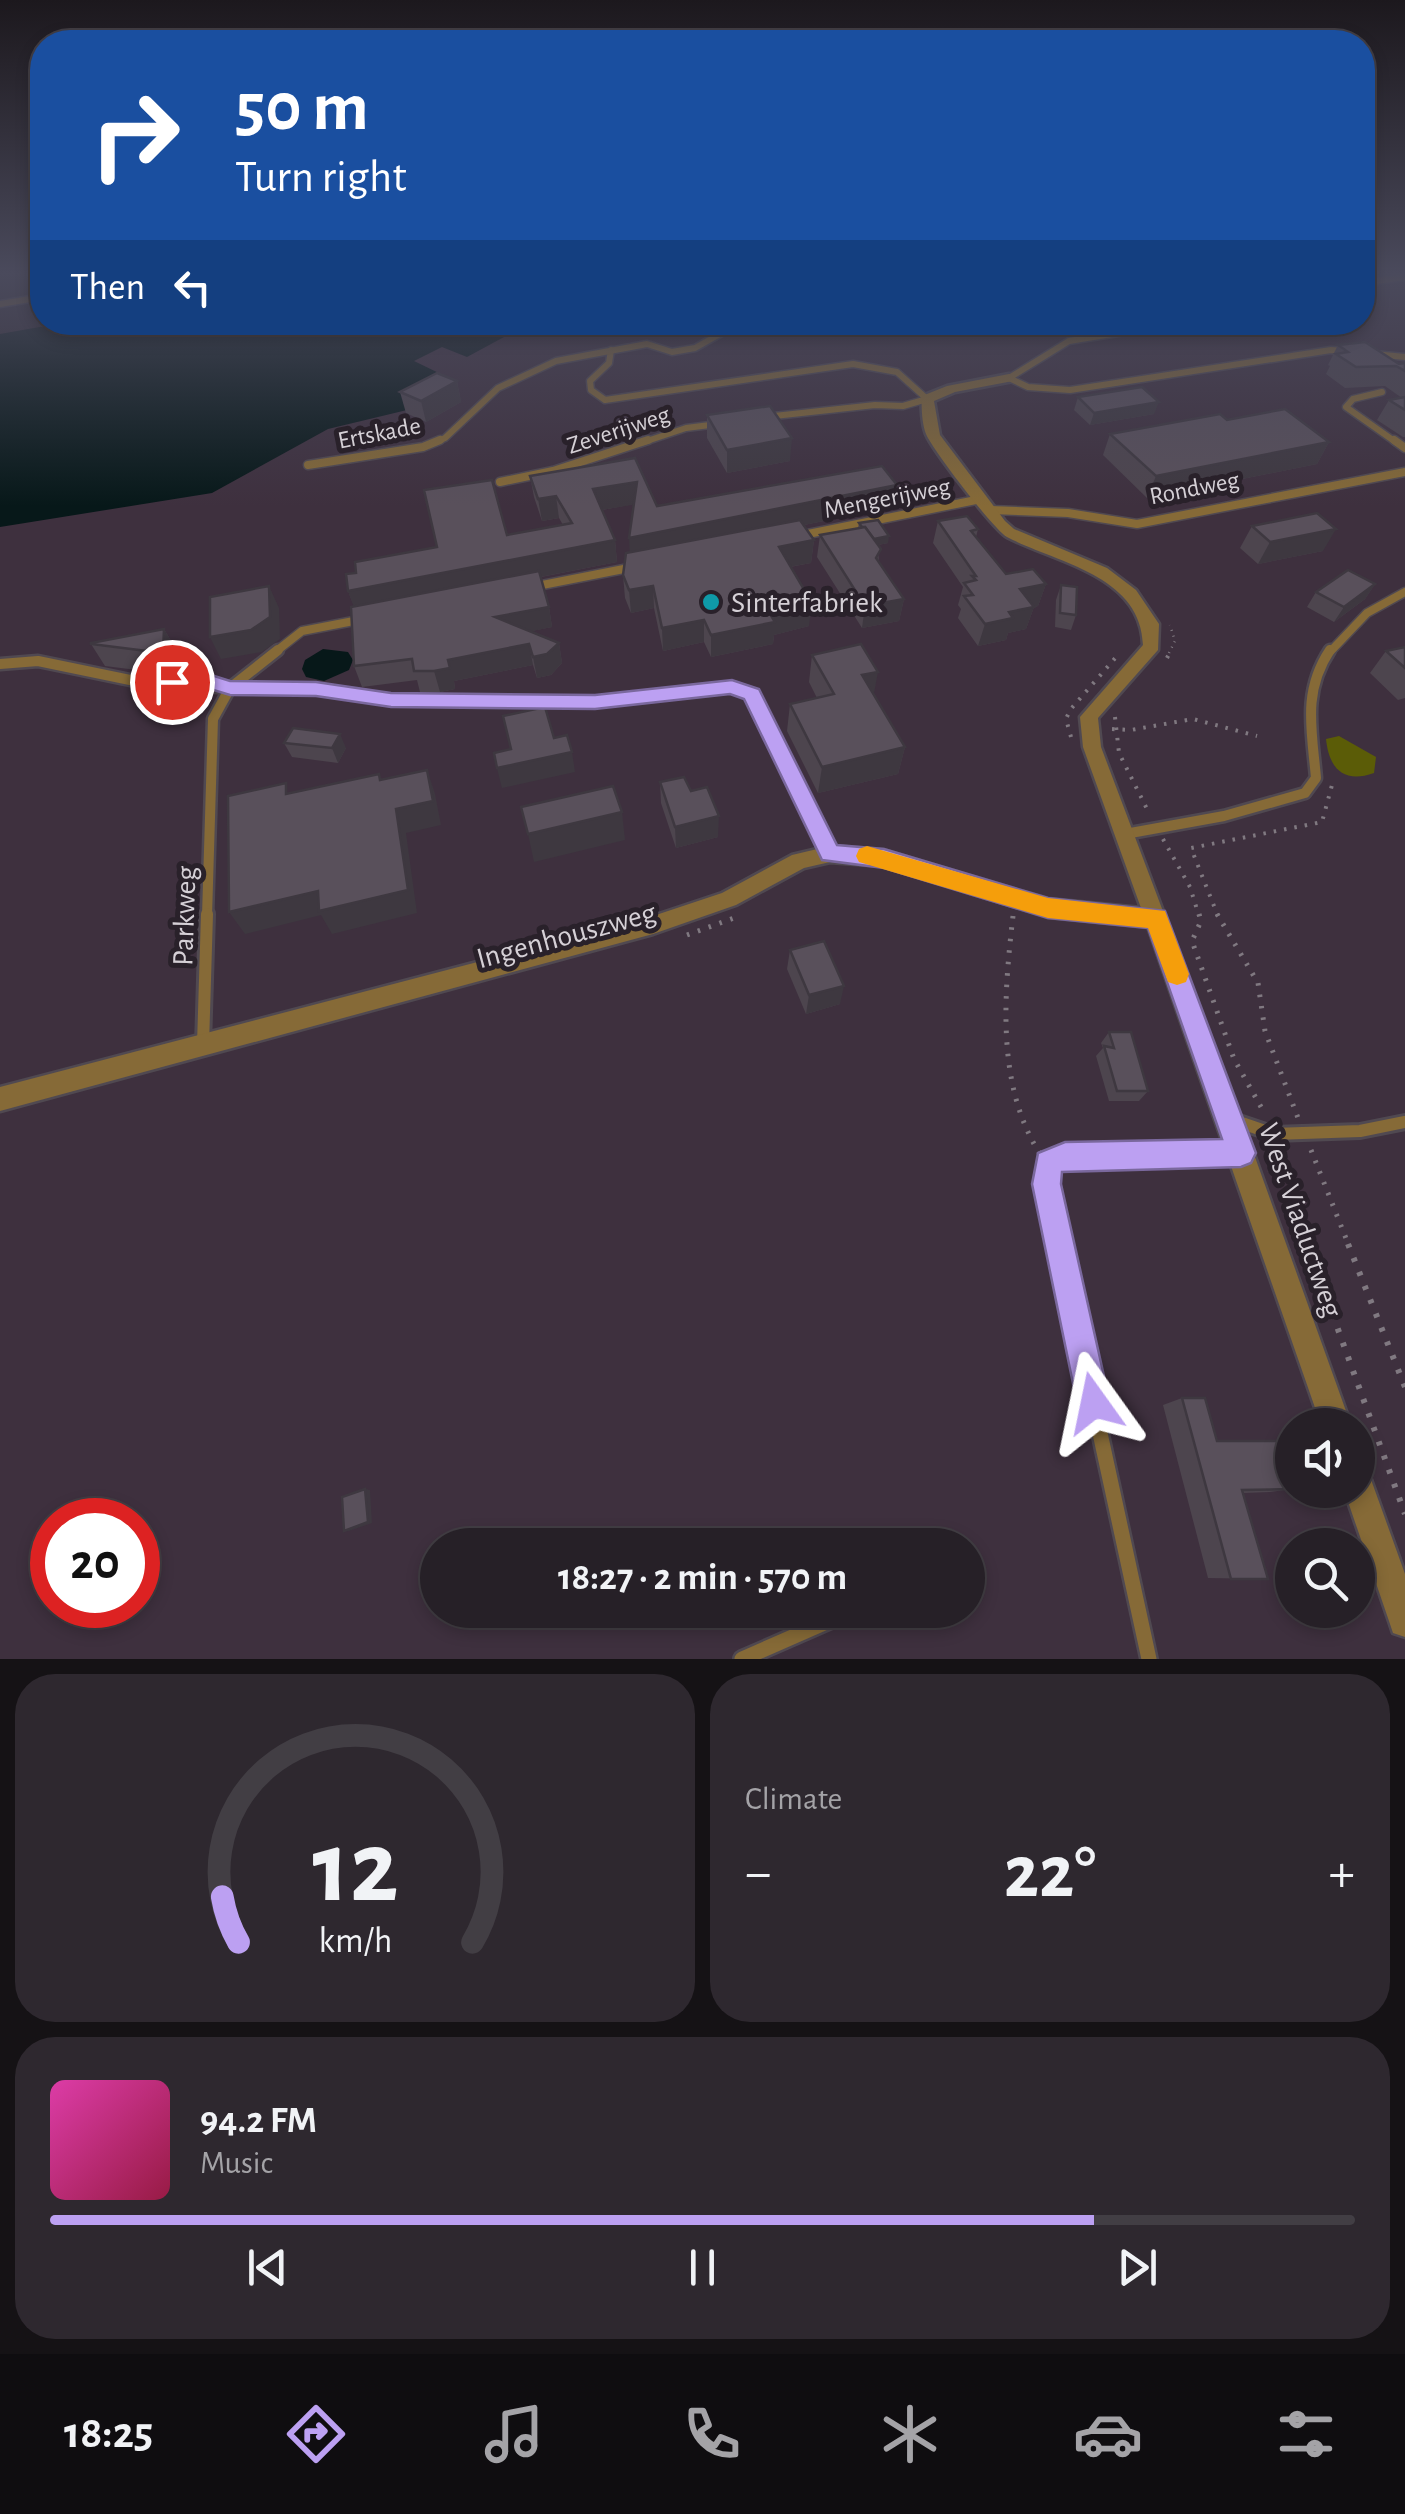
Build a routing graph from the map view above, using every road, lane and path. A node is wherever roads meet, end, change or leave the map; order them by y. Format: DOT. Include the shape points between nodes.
graph roads {
  1 [pos="604,351"];
  2 [pos="610,351"];
  3 [pos="1052,351"];
  4 [pos="1322,351"];
  5 [pos="1349,351"];
  6 [pos="1405,356"];
  7 [pos="1009,378"];
  8 [pos="1382,392"];
  9 [pos="927,399"];
  10 [pos="752,419"];
  11 [pos="736,421"];
  12 [pos="1405,448"];
  13 [pos="308,466"];
  14 [pos="1405,472"];
  15 [pos="500,482"];
  16 [pos="986,505"];
  17 [pos="778,540"];
  18 [pos="645,565"];
  19 [pos="512,591"];
  20 [pos="1405,592"];
  21 [pos="378,617"];
  22 [pos="1158,621"];
  23 [pos="0,664"];
  24 [pos="1160,665"];
  25 [pos="230,688"];
  26 [pos="1125,704"];
  27 [pos="1112,730"];
  28 [pos="1256,736"];
  29 [pos="1332,785"];
  30 [pos="1158,828"];
  31 [pos="1125,834"];
  32 [pos="830,854"];
  33 [pos="997,912"];
  34 [pos="740,916"];
  35 [pos="1013,916"];
  36 [pos="1156,918"];
  37 [pos="1029,920"];
  38 [pos="672,938"];
  39 [pos="204,1046"];
  40 [pos="0,1099"];
  41 [pos="1229,1118"];
  42 [pos="1405,1122"];
  43 [pos="1304,1133"];
  44 [pos="1274,1134"];
  45 [pos="1241,1153"];
  46 [pos="1048,1164"];
  47 [pos="1405,1388"];
  48 [pos="1330,1408"];
  49 [pos="1366,1508"];
  50 [pos="1405,1514"];
  51 [pos="1405,1621"];
  52 [pos="813,1628"];
  53 [pos="742,1659"];
  54 [pos="1149,1659"];
  1 -- 13 [label="lane, Ertskade" via="533,369 498,388 445,438 423,447"];
  2 -- 9 [label="lane" via="609,363 590,381 590,390 604,400 853,364 897,372"];
  3 -- 7 [label="lane"];
  4 -- 7 [label="lane" via="1070,390 1028,387"];
  5 -- 6 [label="lane"];
  7 -- 9 [label="street"];
  8 -- 12 [label="lane" via="1346,407"];
  9 -- 10 [label="lane"];
  9 -- 16 [label="street" via="933,435"];
  11 -- 15 [label="lane, Zeverijweg" via="686,428"];
  14 -- 16 [label="lane, Rondweg" via="1137,524"];
  16 -- 17 [label="lane, Mengerijweg"];
  16 -- 22 [label="street" via="1009,532 1101,571"];
  18 -- 19 [label="lane"];
  20 -- 30 [label="lane" via="1357,621 1328,652 1308,720 1316,778 1304,793"];
  21 -- 25 [label="lane" via="302,631"];
  22 -- 24 [label="path" via="1173,630 1174,641"];
  22 -- 31 [label="street, West Viaductweg" via="1152,646 1089,717 1092,747"];
  23 -- 25 [label="lane" via="47,658 126,680 208,681"];
  25 -- 32 [label="lane" via="316,689 391,700 595,702 732,687 752,694"];
  25 -- 39 [label="lane, Parkweg" via="213,719"];
  26 -- 27 [label="path"];
  27 -- 28 [label="path" via="1129,734 1186,718"];
  27 -- 30 [label="path, West Viaductweg" via="1130,785"];
  29 -- 43 [label="path" via="1322,822 1191,848 1221,923 1258,983 1265,1031"];
  30 -- 31 [label="lane"];
  30 -- 44 [label="path, West Viaductweg" via="1201,921 1192,941 1234,1059"];
  31 -- 36 [label="street, West Viaductweg"];
  32 -- 36 [label="street, Ingenhouszweg" via="884,858 1048,908"];
  32 -- 39 [label="street, Ingenhouszweg" via="653,925"];
  33 -- 35 [label="path"];
  34 -- 38 [label="path, Ingenhouszweg"];
  35 -- 37 [label="path"];
  35 -- 46 [label="path" via="1005,1038 1026,1139"];
  36 -- 41 [label="street, West Viaductweg"];
  39 -- 40 [label="street, Ingenhouszweg"];
  41 -- 44 [label="lane"];
  41 -- 45 [label="street, West Viaductweg"];
  42 -- 43 [label="lane"];
  43 -- 44 [label="lane"];
  43 -- 47 [label="path"];
  44 -- 50 [label="path, West Viaductweg" via="1308,1248"];
  45 -- 46 [label="lane" via="1065,1157"];
  45 -- 48 [label="street, West Viaductweg"];
  46 -- 54 [label="lane" via="1046,1184"];
  49 -- 51 [label="street"];
  52 -- 53 [label="lane"];
}
